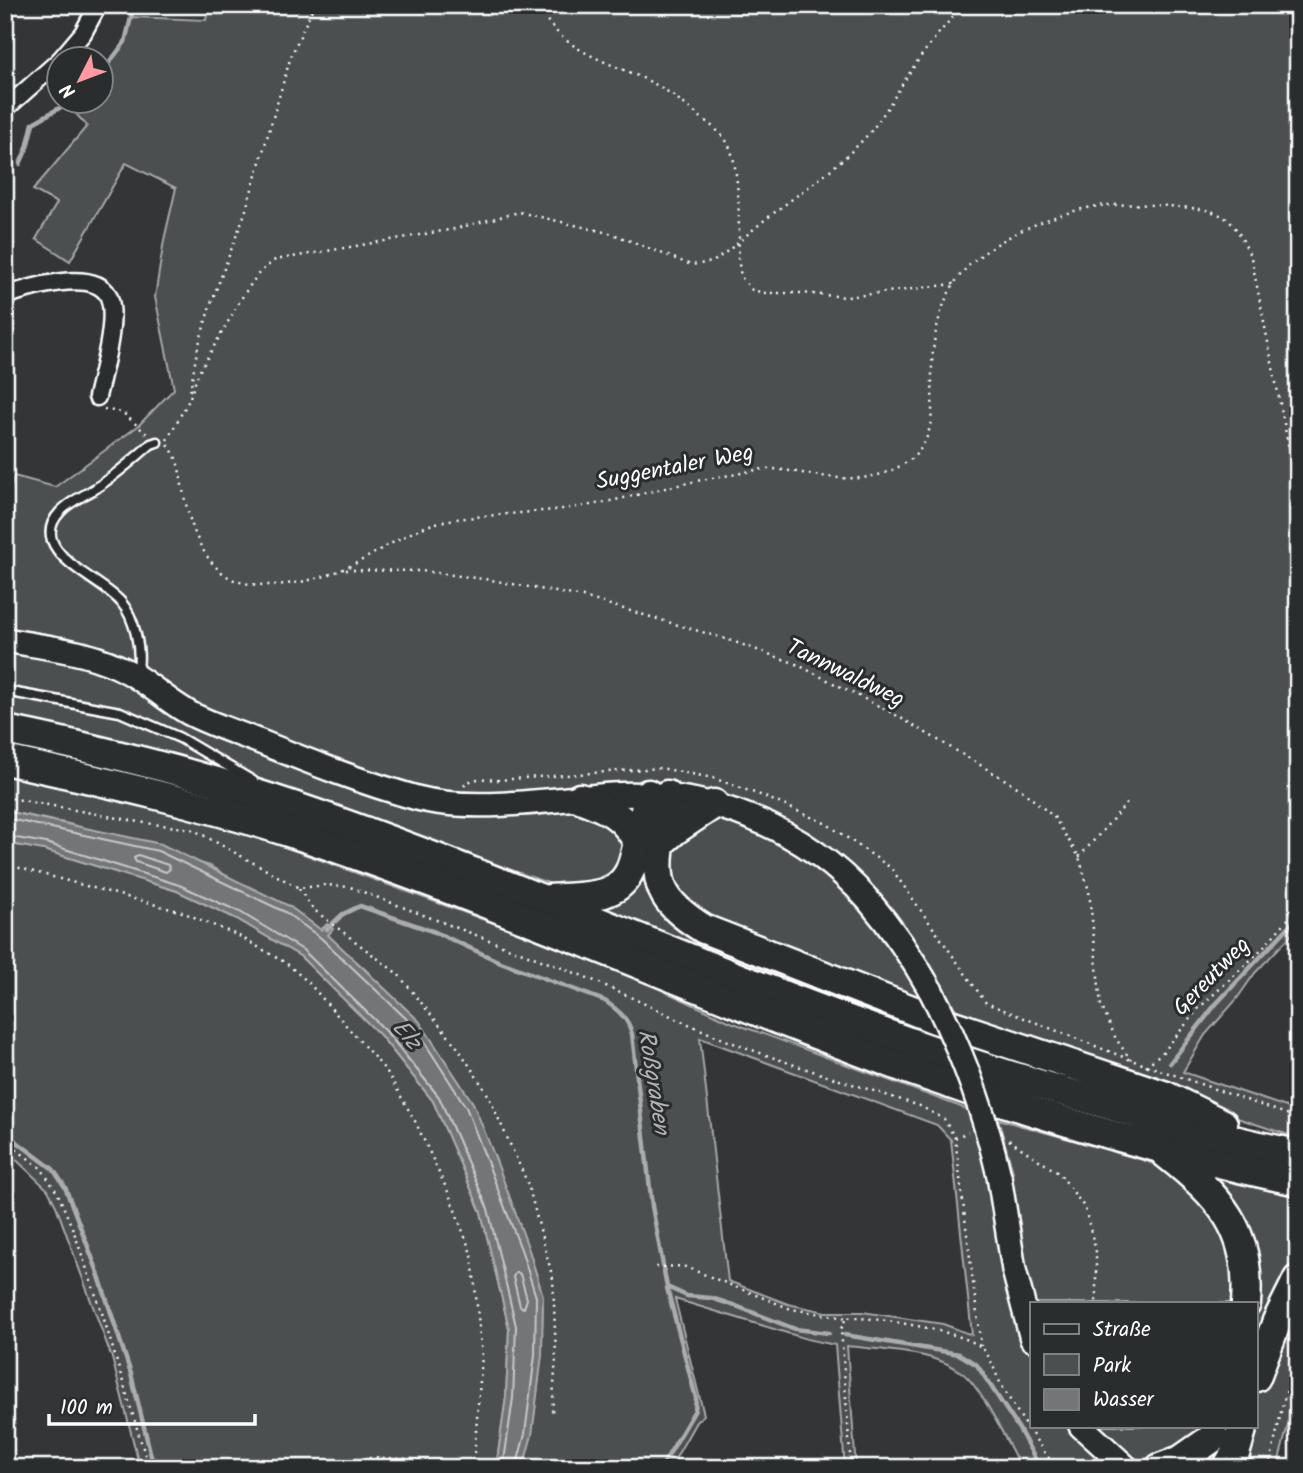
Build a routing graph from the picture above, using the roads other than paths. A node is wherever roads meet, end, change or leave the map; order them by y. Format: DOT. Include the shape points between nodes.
graph roads {
  1 [pos="98,5"];
  2 [pos="72,46"];
  3 [pos="46,72"];
  4 [pos="5,109"];
  5 [pos="5,296"];
  6 [pos="97,397"];
  7 [pos="161,442"];
  8 [pos="5,640"];
  9 [pos="138,669"];
  10 [pos="5,691"];
  11 [pos="5,730"];
  12 [pos="5,760"];
  13 [pos="657,794"];
  14 [pos="580,798"];
  15 [pos="714,804"];
  16 [pos="297,808"];
  17 [pos="648,843"];
  18 [pos="546,899"];
  19 [pos="1157,1146"];
  20 [pos="1287,1152"];
  21 [pos="1298,1181"];
  22 [pos="1298,1279"];
  23 [pos="1247,1302"];
  24 [pos="1030,1331"];
  25 [pos="1258,1372"];
  26 [pos="1083,1428"];
  27 [pos="1242,1428"];
  28 [pos="1226,1450"];
  29 [pos="1127,1468"];
  30 [pos="1160,1468"];
  31 [pos="1202,1468"];
  1 -- 2 [label="street"];
  3 -- 4 [label="street"];
  5 -- 6 [label="street" via="74,280 107,294 112,310 110,331"];
  7 -- 9 [label="lane" via="151,444 113,477 67,505 56,517 52,537 59,554 122,603 140,656"];
  8 -- 14 [label="street" via="79,652 108,662 188,713 289,754 420,798 472,804"];
  10 -- 16 [label="lane" via="120,712 147,722"];
  11 -- 16 [label="highway" via="166,767"];
  12 -- 19 [label="highway" via="164,795 309,839 913,1070"];
  13 -- 14 [label="street"];
  13 -- 15 [label="street"];
  13 -- 17 [label="highway" via="646,814"];
  14 -- 17 [label="highway" via="618,815"];
  15 -- 17 [label="highway"];
  15 -- 24 [label="street, bridge" via="769,825 851,883 892,931 931,991 954,1035 988,1129"];
  16 -- 18 [label="highway"];
  17 -- 18 [label="highway" via="620,884 607,892"];
  17 -- 20 [label="highway" via="664,892 687,919 704,929 935,1019 1166,1096"];
  18 -- 20 [label="highway" via="929,1049 1175,1125"];
  19 -- 21 [label="highway"];
  19 -- 23 [label="highway" via="1218,1200 1231,1220 1242,1245"];
  22 -- 25 [label="highway"];
  26 -- 29 [label="street"];
  27 -- 28 [label="highway"];
  28 -- 30 [label="highway"];
  28 -- 31 [label="highway"];
}
